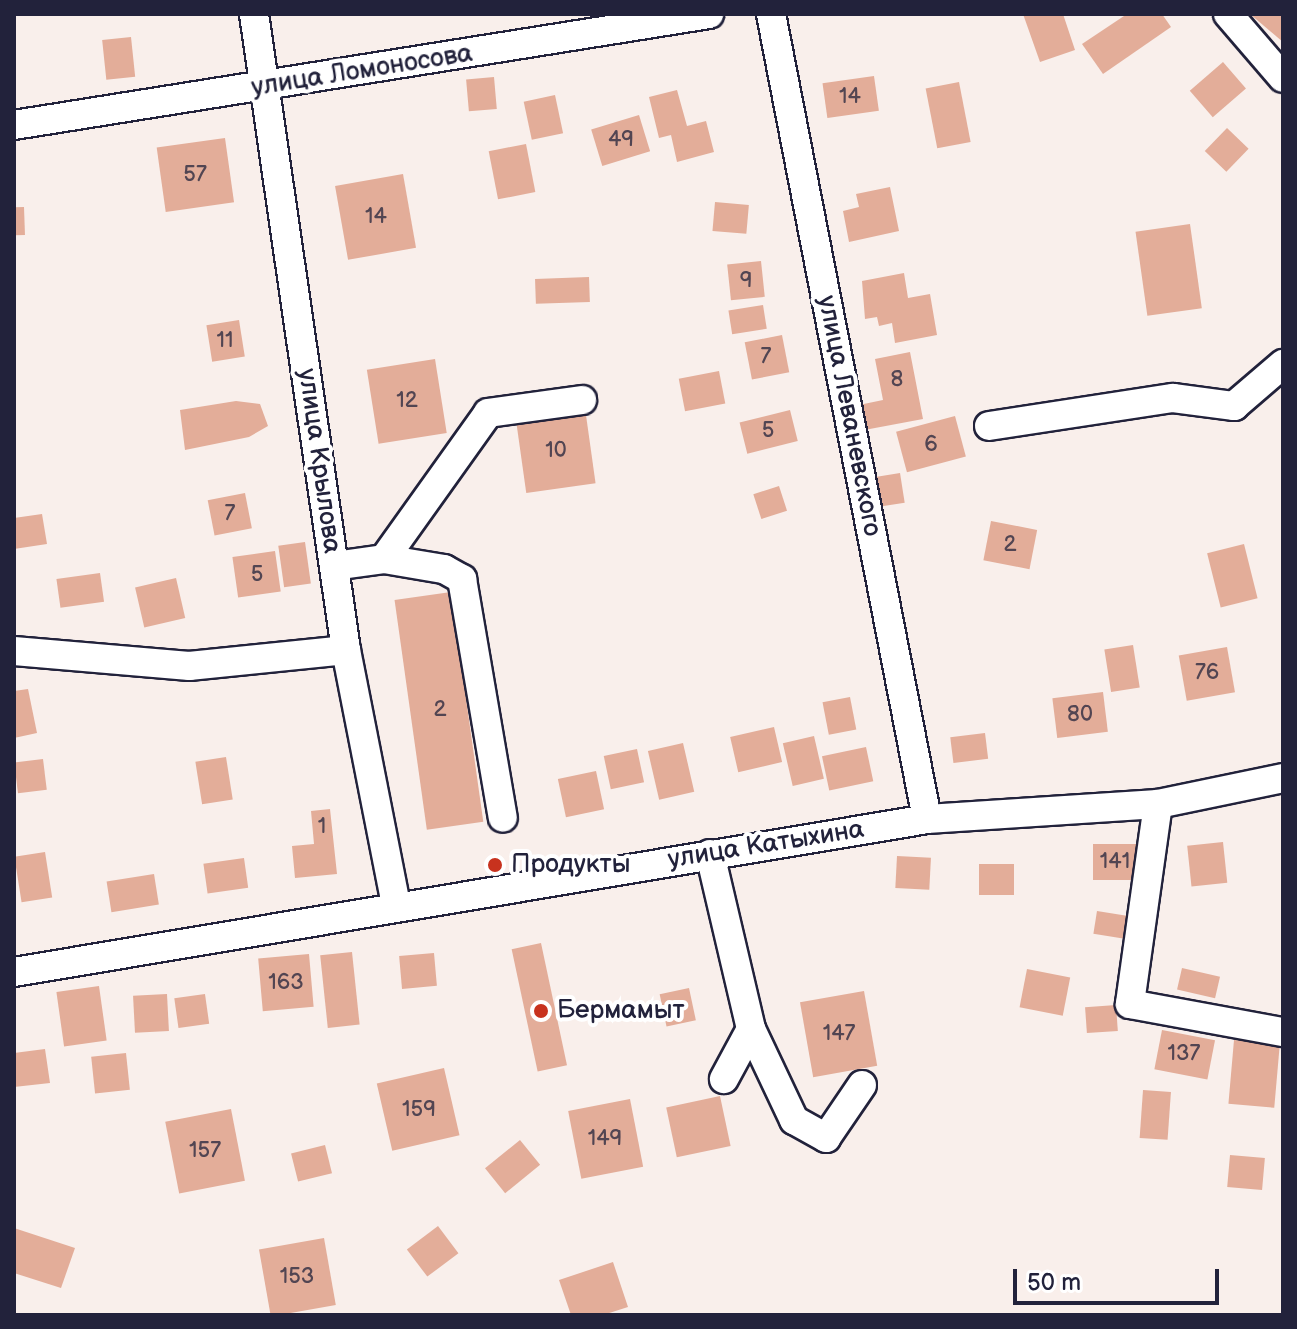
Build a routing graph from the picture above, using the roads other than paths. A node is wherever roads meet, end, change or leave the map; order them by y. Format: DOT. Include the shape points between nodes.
graph roads {
  1 [pos="254,14"];
  2 [pos="709,14"];
  3 [pos="771,14"];
  4 [pos="1228,14"];
  5 [pos="590,24"];
  6 [pos="1283,78"];
  7 [pos="265,87"];
  8 [pos="14,125"];
  9 [pos="1283,364"];
  10 [pos="582,400"];
  11 [pos="989,426"];
  12 [pos="384,559"];
  13 [pos="334,566"];
  14 [pos="346,650"];
  15 [pos="14,651"];
  16 [pos="1283,778"];
  17 [pos="1158,804"];
  18 [pos="503,818"];
  19 [pos="927,819"];
  20 [pos="710,854"];
  21 [pos="396,906"];
  22 [pos="14,972"];
  23 [pos="751,1029"];
  24 [pos="1283,1032"];
  25 [pos="724,1079"];
  26 [pos="862,1085"];
  1 -- 7 [label="street, улица Крылова"];
  2 -- 5 [label="street, улица Ломоносова"];
  3 -- 19 [label="street, улица Леваневского"];
  4 -- 6 [label="street"];
  5 -- 7 [label="street, улица Ломоносова"];
  7 -- 8 [label="street, улица Ломоносова"];
  7 -- 13 [label="street, улица Крылова"];
  9 -- 11 [label="street" via="1234,406 1173,398"];
  10 -- 12 [label="street" via="488,413"];
  12 -- 13 [label="street"];
  12 -- 18 [label="street" via="444,569 462,579"];
  13 -- 14 [label="street, улица Крылова"];
  14 -- 15 [label="street" via="189,666"];
  14 -- 21 [label="street, улица Крылова"];
  16 -- 17 [label="street, улица Катыхина"];
  17 -- 19 [label="street, улица Катыхина"];
  17 -- 24 [label="street" via="1130,1004"];
  19 -- 20 [label="street, улица Катыхина"];
  20 -- 21 [label="street, улица Катыхина"];
  20 -- 23 [label="street"];
  21 -- 22 [label="street, улица Катыхина"];
  23 -- 25 [label="street"];
  23 -- 26 [label="street" via="794,1120 826,1138"];
}
